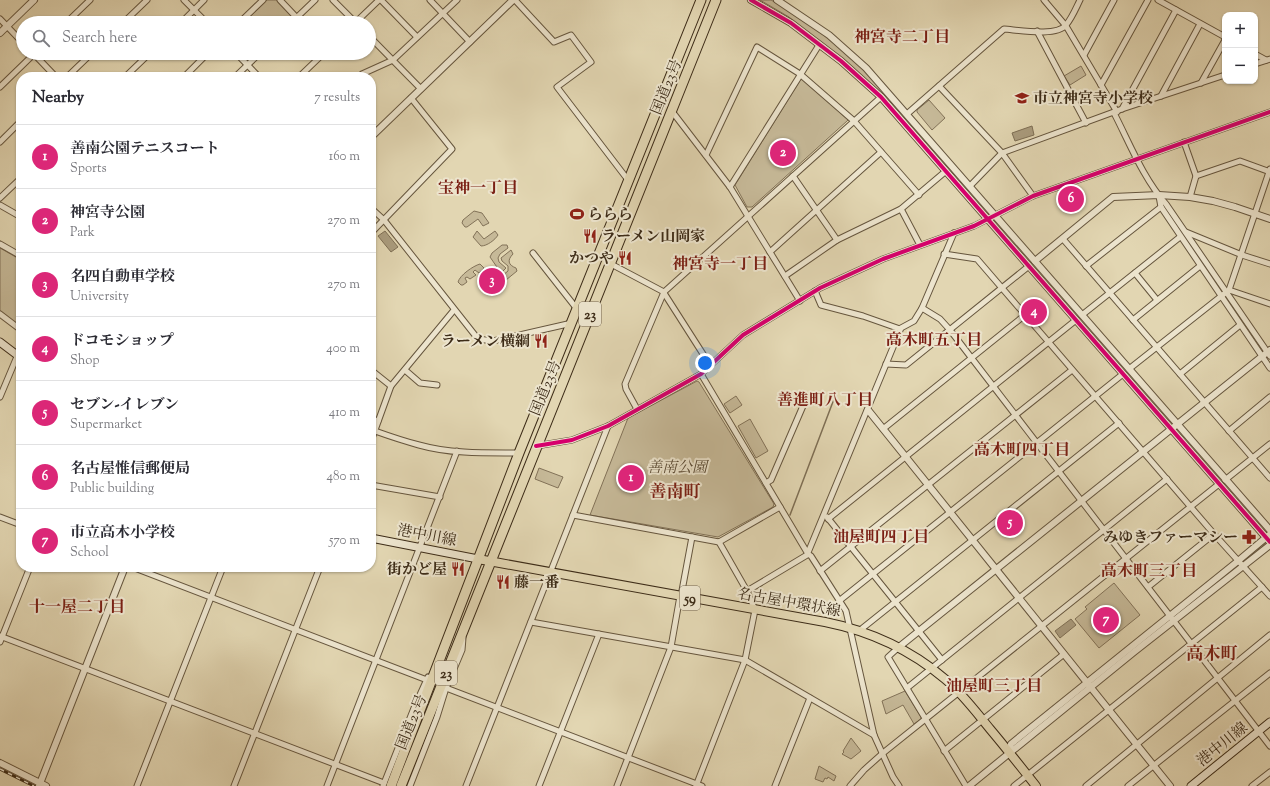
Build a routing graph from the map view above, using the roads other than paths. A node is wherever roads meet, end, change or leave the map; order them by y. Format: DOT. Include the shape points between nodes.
graph roads {
  1 [pos="34,0"];
  2 [pos="90,0"];
  3 [pos="147,0"];
  4 [pos="184,0"];
  5 [pos="204,0"];
  6 [pos="263,0"];
  7 [pos="280,0"];
  8 [pos="315,0"];
  9 [pos="333,0"];
  10 [pos="380,0"];
  11 [pos="430,0"];
  12 [pos="457,0"];
  13 [pos="514,0"];
  14 [pos="701,0"];
  15 [pos="716,0"];
  16 [pos="751,0"];
  17 [pos="1044,0"];
  18 [pos="1080,0"];
  19 [pos="1114,0"];
  20 [pos="1148,0"];
  21 [pos="1158,0"];
  22 [pos="779,1"];
  23 [pos="194,10"];
  24 [pos="1176,10"];
  25 [pos="443,13"];
  26 [pos="17,16"];
  27 [pos="73,16"];
  28 [pos="130,16"];
  29 [pos="188,16"];
  30 [pos="200,16"];
  31 [pos="246,16"];
  32 [pos="295,16"];
  33 [pos="299,16"];
  34 [pos="348,16"];
  35 [pos="363,16"];
  36 [pos="16,17"];
  37 [pos="0,19"];
  38 [pos="1200,24"];
  39 [pos="7,26"];
  40 [pos="1066,26"];
  41 [pos="1037,31"];
  42 [pos="0,33"];
  43 [pos="16,36"];
  44 [pos="417,37"];
  45 [pos="1222,37"];
  46 [pos="470,42"];
  47 [pos="376,43"];
  48 [pos="1222,44"];
  49 [pos="819,45"];
  50 [pos="1084,55"];
  51 [pos="1258,55"];
  52 [pos="27,60"];
  53 [pos="40,60"];
  54 [pos="85,60"];
  55 [pos="143,60"];
  56 [pos="201,60"];
  57 [pos="243,60"];
  58 [pos="253,60"];
  59 [pos="317,60"];
  60 [pos="393,60"];
  61 [pos="1268,60"];
  62 [pos="1258,63"];
  63 [pos="248,65"];
  64 [pos="51,72"];
  65 [pos="72,72"];
  66 [pos="130,72"];
  67 [pos="189,72"];
  68 [pos="241,72"];
  69 [pos="254,72"];
  70 [pos="304,72"];
  71 [pos="366,72"];
  72 [pos="800,74"];
  73 [pos="1222,75"];
  74 [pos="1201,83"];
  75 [pos="1101,85"];
  76 [pos="939,86"];
  77 [pos="0,87"];
  78 [pos="421,89"];
  79 [pos="1161,96"];
  80 [pos="881,97"];
  81 [pos="411,98"];
  82 [pos="1122,109"];
  83 [pos="671,110"];
  84 [pos="1115,112"];
  85 [pos="1270,112"];
  86 [pos="907,114"];
  87 [pos="854,121"];
  88 [pos="1086,123"];
  89 [pos="16,126"];
  90 [pos="376,132"];
  91 [pos="0,142"];
  92 [pos="1184,142"];
  93 [pos="881,152"];
  94 [pos="1002,153"];
  95 [pos="706,155"];
  96 [pos="1137,159"];
  97 [pos="946,171"];
  98 [pos="1270,171"];
  99 [pos="793,176"];
  100 [pos="1196,176"];
  101 [pos="628,180"];
  102 [pos="16,183"];
  103 [pos="970,186"];
  104 [pos="730,187"];
  105 [pos="918,195"];
  106 [pos="1159,195"];
  107 [pos="1033,196"];
  108 [pos="1190,197"];
  109 [pos="0,198"];
  110 [pos="0,205"];
  111 [pos="1160,207"];
  112 [pos="901,209"];
  113 [pos="816,210"];
  114 [pos="376,213"];
  115 [pos="16,214"];
  116 [pos="1255,214"];
  117 [pos="748,216"];
  118 [pos="995,216"];
  119 [pos="988,219"];
  120 [pos="1270,219"];
  121 [pos="384,220"];
  122 [pos="376,228"];
  123 [pos="954,232"];
  124 [pos="1185,232"];
  125 [pos="1180,237"];
  126 [pos="1063,239"];
  127 [pos="837,240"];
  128 [pos="0,244"];
  129 [pos="920,245"];
  130 [pos="770,252"];
  131 [pos="16,253"];
  132 [pos="533,253"];
  133 [pos="944,254"];
  134 [pos="1242,255"];
  135 [pos="1035,261"];
  136 [pos="611,264"];
  137 [pos="1270,264"];
  138 [pos="1029,266"];
  139 [pos="1086,266"];
  140 [pos="1200,266"];
  141 [pos="1135,273"];
  142 [pos="785,276"];
  143 [pos="1002,288"];
  144 [pos="815,291"];
  145 [pos="664,293"];
  146 [pos="1110,293"];
  147 [pos="1224,293"];
  148 [pos="800,300"];
  149 [pos="1157,300"];
  150 [pos="1270,304"];
  151 [pos="922,308"];
  152 [pos="577,309"];
  153 [pos="454,310"];
  154 [pos="0,314"];
  155 [pos="1026,315"];
  156 [pos="1082,315"];
  157 [pos="1076,320"];
  158 [pos="1133,320"];
  159 [pos="572,323"];
  160 [pos="1240,325"];
  161 [pos="16,326"];
  162 [pos="900,329"];
  163 [pos="950,330"];
  164 [pos="0,342"];
  165 [pos="1049,342"];
  166 [pos="1156,347"];
  167 [pos="16,354"];
  168 [pos="1267,354"];
  169 [pos="971,358"];
  170 [pos="16,362"];
  171 [pos="886,364"];
  172 [pos="710,365"];
  173 [pos="1270,368"];
  174 [pos="1129,369"];
  175 [pos="405,370"];
  176 [pos="1072,370"];
  177 [pos="376,374"];
  178 [pos="700,374"];
  179 [pos="1123,374"];
  180 [pos="1180,374"];
  181 [pos="437,385"];
  182 [pos="391,386"];
  183 [pos="993,387"];
  184 [pos="1095,396"];
  185 [pos="0,397"];
  186 [pos="1270,398"];
  187 [pos="806,399"];
  188 [pos="1204,403"];
  189 [pos="637,409"];
  190 [pos="868,410"];
  191 [pos="1015,415"];
  192 [pos="378,421"];
  193 [pos="1119,423"];
  194 [pos="1177,425"];
  195 [pos="608,426"];
  196 [pos="376,428"];
  197 [pos="883,429"];
  198 [pos="1171,430"];
  199 [pos="376,431"];
  200 [pos="1229,431"];
  201 [pos="1037,443"];
  202 [pos="1270,444"];
  203 [pos="536,446"];
  204 [pos="457,451"];
  205 [pos="1143,452"];
  206 [pos="519,453"];
  207 [pos="906,457"];
  208 [pos="1252,457"];
  209 [pos="1059,472"];
  210 [pos="1270,478"];
  211 [pos="1168,480"];
  212 [pos="1225,480"];
  213 [pos="766,483"];
  214 [pos="1219,484"];
  215 [pos="928,485"];
  216 [pos="376,486"];
  217 [pos="440,497"];
  218 [pos="1082,501"];
  219 [pos="780,507"];
  220 [pos="1191,507"];
  221 [pos="950,513"];
  222 [pos="573,515"];
  223 [pos="0,516"];
  224 [pos="827,517"];
  225 [pos="16,522"];
  226 [pos="1104,530"];
  227 [pos="1270,530"];
  228 [pos="1214,534"];
  229 [pos="692,537"];
  230 [pos="376,539"];
  231 [pos="973,540"];
  232 [pos="1269,540"];
  233 [pos="718,542"];
  234 [pos="851,547"];
  235 [pos="421,548"];
  236 [pos="808,554"];
  237 [pos="478,559"];
  238 [pos="1126,559"];
  239 [pos="491,561"];
  240 [pos="1241,564"];
  241 [pos="996,570"];
  242 [pos="820,571"];
  243 [pos="28,572"];
  244 [pos="123,572"];
  245 [pos="145,572"];
  246 [pos="221,572"];
  247 [pos="318,572"];
  248 [pos="550,572"];
  249 [pos="873,574"];
  250 [pos="1148,587"];
  251 [pos="1262,587"];
  252 [pos="747,591"];
  253 [pos="681,596"];
  254 [pos="1270,596"];
  255 [pos="211,597"];
  256 [pos="1019,598"];
  257 [pos="839,601"];
  258 [pos="896,602"];
  259 [pos="756,610"];
  260 [pos="1172,619"];
  261 [pos="455,622"];
  262 [pos="531,622"];
  263 [pos="1042,626"];
  264 [pos="465,627"];
  265 [pos="848,627"];
  266 [pos="295,629"];
  267 [pos="859,631"];
  268 [pos="919,631"];
  269 [pos="599,634"];
  270 [pos="1270,635"];
  271 [pos="1,638"];
  272 [pos="1191,644"];
  273 [pos="671,647"];
  274 [pos="900,647"];
  275 [pos="1064,654"];
  276 [pos="376,660"];
  277 [pos="745,660"];
  278 [pos="942,660"];
  279 [pos="85,668"];
  280 [pos="932,668"];
  281 [pos="1270,673"];
  282 [pos="1218,678"];
  283 [pos="427,680"];
  284 [pos="1088,685"];
  285 [pos="446,688"];
  286 [pos="907,688"];
  287 [pos="959,692"];
  288 [pos="810,698"];
  289 [pos="170,701"];
  290 [pos="1235,701"];
  291 [pos="497,708"];
  292 [pos="1109,710"];
  293 [pos="423,716"];
  294 [pos="983,719"];
  295 [pos="925,720"];
  296 [pos="1270,722"];
  297 [pos="1258,731"];
  298 [pos="560,732"];
  299 [pos="254,733"];
  300 [pos="874,735"];
  301 [pos="1137,745"];
  302 [pos="1270,746"];
  303 [pos="944,751"];
  304 [pos="1009,752"];
  305 [pos="883,753"];
  306 [pos="628,758"];
  307 [pos="0,762"];
  308 [pos="336,764"];
  309 [pos="1154,766"];
  310 [pos="1270,772"];
  311 [pos="1028,775"];
  312 [pos="41,785"];
  313 [pos="386,785"];
  314 [pos="696,785"];
  315 [pos="137,786"];
  316 [pos="234,786"];
  317 [pos="327,786"];
  318 [pos="401,786"];
  319 [pos="410,786"];
  320 [pos="466,786"];
  321 [pos="539,786"];
  322 [pos="617,786"];
  323 [pos="702,786"];
  324 [pos="775,786"];
  325 [pos="850,786"];
  326 [pos="899,786"];
  327 [pos="967,786"];
  328 [pos="1014,786"];
  329 [pos="1036,786"];
  330 [pos="1086,786"];
  331 [pos="1128,786"];
  332 [pos="1170,786"];
  333 [pos="1190,786"];
  334 [pos="1252,786"];
  1 -- 26 [label="street"];
  2 -- 27 [label="street"];
  3 -- 28 [label="street"];
  4 -- 23 [label="street"];
  5 -- 23 [label="street"];
  6 -- 31 [label="street"];
  7 -- 32 [label="street"];
  8 -- 33 [label="street"];
  9 -- 34 [label="street"];
  10 -- 35 [label="street"];
  10 -- 44 [label="street"];
  11 -- 25 [label="street"];
  12 -- 25 [label="street"];
  13 -- 46 [label="street"];
  13 -- 101 [label="street" via="554,42 572,35 591,62 557,87"];
  14 -- 101 [label="highway, 国道23号 / 23"];
  15 -- 83 [label="highway, 国道23号 / 23"];
  16 -- 49 [label="street" via="791,23"];
  17 -- 40 [label="street"];
  18 -- 40 [label="street"];
  19 -- 50 [label="street"];
  20 -- 75 [label="street"];
  21 -- 24 [label="street"];
  22 -- 86 [label="street" via="848,51"];
  23 -- 29 [label="street"];
  23 -- 30 [label="street"];
  24 -- 38 [label="street"];
  24 -- 82 [label="street"];
  25 -- 44 [label="street"];
  25 -- 46 [label="street"];
  36 -- 39 [label="street"];
  37 -- 39 [label="street"];
  38 -- 45 [label="street"];
  38 -- 79 [label="street"];
  39 -- 42 [label="street"];
  39 -- 43 [label="street"];
  40 -- 41 [label="street" via="1060,30"];
  40 -- 50 [label="street"];
  41 -- 76 [label="street" via="1004,29"];
  41 -- 88 [label="street"];
  44 -- 60 [label="street"];
  46 -- 78 [label="street"];
  47 -- 60 [label="street"];
  48 -- 74 [label="street"];
  49 -- 72 [label="street"];
  49 -- 80 [label="street"];
  50 -- 75 [label="street"];
  51 -- 61 [label="street"];
  52 -- 77 [label="street"];
  53 -- 64 [label="street"];
  54 -- 65 [label="street"];
  55 -- 66 [label="street"];
  56 -- 67 [label="street"];
  57 -- 63 [label="street"];
  58 -- 63 [label="street"];
  59 -- 70 [label="street"];
  60 -- 71 [label="street"];
  60 -- 78 [label="street"];
  61 -- 62 [label="street"];
  63 -- 68 [label="street"];
  63 -- 69 [label="street"];
  72 -- 87 [label="street"];
  72 -- 95 [label="street" via="757,47"];
  72 -- 104 [label="street"];
  73 -- 74 [label="street"];
  74 -- 79 [label="street"];
  75 -- 84 [label="street"];
  76 -- 86 [label="street"];
  76 -- 94 [label="street"];
  78 -- 81 [label="street"];
  79 -- 82 [label="street"];
  80 -- 87 [label="street"];
  80 -- 97 [label="street"];
  81 -- 90 [label="street"];
  81 -- 121 [label="street" via="452,149"];
  82 -- 84 [label="street"];
  83 -- 95 [label="street"];
  83 -- 136 [label="highway, 国道23号 / 23"];
  84 -- 88 [label="street"];
  84 -- 96 [label="street"];
  85 -- 92 [label="street"];
  86 -- 103 [label="street"];
  87 -- 93 [label="street"];
  87 -- 99 [label="street"];
  88 -- 94 [label="street"];
  89 -- 91 [label="street"];
  92 -- 96 [label="street"];
  92 -- 100 [label="street"];
  93 -- 105 [label="street"];
  93 -- 113 [label="street"];
  94 -- 103 [label="street"];
  94 -- 107 [label="street"];
  95 -- 104 [label="street"];
  96 -- 106 [label="street"];
  96 -- 107 [label="street"];
  97 -- 105 [label="street"];
  97 -- 119 [label="street"];
  98 -- 100 [label="street" via="1240,161"];
  98 -- 116 [label="street"];
  99 -- 113 [label="street"];
  99 -- 117 [label="street"];
  100 -- 108 [label="street"];
  101 -- 152 [label="highway, 国道23号 / 23"];
  102 -- 109 [label="street"];
  103 -- 118 [label="street"];
  104 -- 117 [label="street"];
  105 -- 112 [label="street"];
  106 -- 108 [label="street"];
  106 -- 111 [label="street"];
  106 -- 124 [label="street"];
  106 -- 126 [label="street" via="1113,197"];
  107 -- 118 [label="street"];
  108 -- 116 [label="street"];
  110 -- 115 [label="street"];
  111 -- 125 [label="street"];
  111 -- 139 [label="street"];
  112 -- 127 [label="street"];
  112 -- 129 [label="street"];
  113 -- 127 [label="street"];
  113 -- 130 [label="street"];
  114 -- 121 [label="street"];
  116 -- 120 [label="street"];
  116 -- 134 [label="street"];
  117 -- 130 [label="street"];
  117 -- 145 [label="street"];
  118 -- 119 [label="street"];
  118 -- 135 [label="street"];
  119 -- 123 [label="street"];
  119 -- 138 [label="street"];
  121 -- 122 [label="street"];
  121 -- 153 [label="street"];
  123 -- 129 [label="street"];
  123 -- 133 [label="street"];
  124 -- 134 [label="street"];
  124 -- 147 [label="street"];
  125 -- 140 [label="street"];
  125 -- 141 [label="street"];
  126 -- 135 [label="street"];
  126 -- 139 [label="street"];
  127 -- 142 [label="street"];
  128 -- 131 [label="street"];
  129 -- 144 [label="street"];
  130 -- 142 [label="street"];
  132 -- 152 [label="street"];
  133 -- 143 [label="street" via="976,259"];
  133 -- 151 [label="street"];
  134 -- 137 [label="street"];
  134 -- 147 [label="street"];
  135 -- 156 [label="street"];
  136 -- 145 [label="street"];
  136 -- 203 [label="highway, 国道23号 / 23"];
  138 -- 143 [label="street"];
  138 -- 157 [label="street"];
  139 -- 146 [label="street"];
  140 -- 147 [label="street"];
  140 -- 149 [label="street"];
  141 -- 146 [label="street"];
  141 -- 149 [label="street"];
  142 -- 148 [label="street"];
  143 -- 155 [label="street"];
  143 -- 163 [label="street"];
  144 -- 148 [label="street"];
  144 -- 162 [label="street" via="821,305"];
  145 -- 172 [label="street"];
  145 -- 189 [label="street" via="626,384 626,389"];
  146 -- 156 [label="street"];
  146 -- 158 [label="street"];
  147 -- 150 [label="street"];
  147 -- 160 [label="street"];
  147 -- 166 [label="street"];
  147 -- 168 [label="street"];
  148 -- 172 [label="street" via="742,335"];
  149 -- 158 [label="street"];
  151 -- 162 [label="street" via="914,321"];
  151 -- 163 [label="street" via="940,319"];
  152 -- 159 [label="highway, 国道23号 / 23"];
  153 -- 159 [label="street" via="478,340 493,341"];
  153 -- 175 [label="street"];
  154 -- 161 [label="street"];
  155 -- 165 [label="street"];
  155 -- 169 [label="street"];
  156 -- 174 [label="street"];
  157 -- 165 [label="street"];
  157 -- 179 [label="street"];
  158 -- 166 [label="street"];
  159 -- 206 [label="highway, 国道23号 / 23"];
  160 -- 168 [label="street"];
  160 -- 180 [label="street"];
  162 -- 171 [label="street"];
  163 -- 169 [label="street"];
  163 -- 171 [label="street" via="906,365"];
  164 -- 167 [label="main road"];
  165 -- 176 [label="street"];
  165 -- 183 [label="street"];
  166 -- 174 [label="street"];
  166 -- 180 [label="street"];
  168 -- 173 [label="street"];
  168 -- 188 [label="street"];
  169 -- 183 [label="street"];
  169 -- 197 [label="street"];
  170 -- 185 [label="street"];
  171 -- 190 [label="street"];
  172 -- 178 [label="street"];
  174 -- 194 [label="street"];
  175 -- 181 [label="street" via="420,383"];
  175 -- 182 [label="street"];
  176 -- 184 [label="street"];
  176 -- 191 [label="street"];
  177 -- 182 [label="street"];
  178 -- 189 [label="street"];
  178 -- 213 [label="street"];
  179 -- 184 [label="street"];
  179 -- 198 [label="street"];
  180 -- 188 [label="street"];
  182 -- 192 [label="street"];
  183 -- 191 [label="street"];
  183 -- 207 [label="street"];
  184 -- 193 [label="street"];
  184 -- 201 [label="street"];
  186 -- 200 [label="street"];
  187 -- 213 [label="street" via="771,480"];
  188 -- 194 [label="street"];
  188 -- 200 [label="street"];
  189 -- 195 [label="street"];
  190 -- 197 [label="street"];
  190 -- 224 [label="street"];
  191 -- 201 [label="street"];
  191 -- 215 [label="street"];
  192 -- 196 [label="street"];
  193 -- 205 [label="street"];
  193 -- 209 [label="street"];
  194 -- 198 [label="street"];
  194 -- 212 [label="street"];
  195 -- 203 [label="street" via="572,440"];
  195 -- 222 [label="street"];
  197 -- 207 [label="street"];
  198 -- 205 [label="street"];
  198 -- 214 [label="street"];
  199 -- 204 [label="street" via="420,445"];
  200 -- 208 [label="street"];
  201 -- 209 [label="street"];
  201 -- 221 [label="street"];
  202 -- 208 [label="street"];
  203 -- 239 [label="highway, 国道23号 / 23"];
  204 -- 206 [label="street" via="481,454"];
  204 -- 217 [label="street"];
  205 -- 211 [label="street"];
  205 -- 218 [label="street"];
  206 -- 237 [label="highway, 国道23号 / 23"];
  207 -- 215 [label="street"];
  207 -- 224 [label="street"];
  208 -- 210 [label="street"];
  208 -- 212 [label="street"];
  209 -- 218 [label="street"];
  209 -- 231 [label="street"];
  211 -- 220 [label="street"];
  211 -- 226 [label="street"];
  212 -- 227 [label="street"];
  213 -- 219 [label="street"];
  214 -- 220 [label="street"];
  214 -- 232 [label="street"];
  215 -- 221 [label="street"];
  215 -- 234 [label="street"];
  216 -- 217 [label="street"];
  217 -- 235 [label="street"];
  218 -- 226 [label="street"];
  218 -- 241 [label="street"];
  219 -- 233 [label="street"];
  219 -- 236 [label="street"];
  220 -- 228 [label="street"];
  220 -- 238 [label="street"];
  221 -- 231 [label="street"];
  221 -- 249 [label="street"];
  222 -- 229 [label="street"];
  222 -- 248 [label="street"];
  223 -- 225 [label="street"];
  224 -- 234 [label="street"];
  224 -- 236 [label="street"];
  226 -- 238 [label="street"];
  226 -- 256 [label="street"];
  228 -- 240 [label="street"];
  228 -- 250 [label="street"];
  229 -- 233 [label="street"];
  229 -- 253 [label="street"];
  230 -- 235 [label="main road, 港中川線"];
  231 -- 241 [label="street"];
  231 -- 258 [label="street"];
  232 -- 240 [label="street"];
  233 -- 252 [label="street"];
  234 -- 242 [label="street"];
  234 -- 249 [label="street"];
  235 -- 237 [label="main road, 港中川線"];
  235 -- 276 [label="street"];
  236 -- 242 [label="street"];
  236 -- 252 [label="street"];
  237 -- 239 [label="main road, 名古屋中環状線 / 59"];
  237 -- 261 [label="highway, 国道23号 / 23"];
  238 -- 250 [label="street"];
  238 -- 263 [label="street"];
  239 -- 248 [label="main road, 名古屋中環状線 / 59"];
  239 -- 264 [label="highway, 国道23号 / 23"];
  240 -- 251 [label="street"];
  240 -- 260 [label="street"];
  241 -- 256 [label="street"];
  241 -- 268 [label="street"];
  242 -- 257 [label="street"];
  243 -- 271 [label="street"];
  244 -- 279 [label="street"];
  245 -- 255 [label="street"];
  246 -- 255 [label="street"];
  247 -- 266 [label="street"];
  248 -- 253 [label="main road, 名古屋中環状線 / 59"];
  248 -- 262 [label="street"];
  249 -- 257 [label="street"];
  249 -- 258 [label="street"];
  250 -- 260 [label="street"];
  251 -- 254 [label="street"];
  251 -- 272 [label="street"];
  252 -- 259 [label="street"];
  253 -- 259 [label="main road, 名古屋中環状線 / 59"];
  253 -- 273 [label="street"];
  255 -- 266 [label="street"];
  255 -- 289 [label="street"];
  256 -- 263 [label="street"];
  256 -- 278 [label="street"];
  257 -- 265 [label="street" via="846,611"];
  258 -- 267 [label="street"];
  258 -- 268 [label="street"];
  259 -- 265 [label="main road, 名古屋中環状線 / 59"];
  259 -- 277 [label="street"];
  260 -- 272 [label="street"];
  260 -- 284 [label="street"];
  261 -- 283 [label="street" via="444,640"];
  261 -- 293 [label="highway, 国道23号 / 23"];
  262 -- 269 [label="street"];
  262 -- 291 [label="street"];
  263 -- 275 [label="street"];
  263 -- 287 [label="street"];
  264 -- 285 [label="street" via="462,650"];
  264 -- 293 [label="highway, 国道23号 / 23"];
  265 -- 267 [label="main road, 名古屋中環状線 / 59"];
  265 -- 300 [label="street"];
  266 -- 276 [label="street"];
  266 -- 299 [label="street"];
  267 -- 274 [label="main road, 名古屋中環状線 / 59"];
  268 -- 274 [label="street"];
  268 -- 278 [label="street"];
  269 -- 273 [label="street"];
  269 -- 298 [label="street"];
  270 -- 282 [label="street"];
  271 -- 279 [label="street"];
  272 -- 282 [label="street"];
  272 -- 292 [label="street"];
  273 -- 277 [label="street"];
  273 -- 306 [label="street"];
  274 -- 280 [label="main road, 名古屋中環状線 / 59"];
  274 -- 286 [label="street" via="888,657"];
  275 -- 284 [label="street"];
  275 -- 294 [label="street"];
  276 -- 283 [label="street"];
  276 -- 308 [label="street"];
  277 -- 288 [label="street"];
  277 -- 314 [label="street"];
  278 -- 280 [label="street"];
  279 -- 289 [label="street"];
  279 -- 312 [label="street"];
  280 -- 286 [label="street"];
  280 -- 287 [label="main road, 名古屋中環状線 / 59"];
  281 -- 290 [label="street"];
  282 -- 290 [label="street"];
  282 -- 301 [label="street"];
  283 -- 313 [label="street"];
  284 -- 292 [label="street"];
  284 -- 304 [label="street" via="1011,744"];
  285 -- 291 [label="street"];
  285 -- 319 [label="street"];
  286 -- 295 [label="street"];
  287 -- 294 [label="main road, 名古屋中環状線 / 59"];
  287 -- 295 [label="street"];
  288 -- 300 [label="street"];
  288 -- 324 [label="street"];
  289 -- 299 [label="street"];
  289 -- 315 [label="street"];
  290 -- 297 [label="street"];
  290 -- 309 [label="street"];
  291 -- 298 [label="street"];
  291 -- 320 [label="street"];
  292 -- 301 [label="street"];
  292 -- 311 [label="street"];
  293 -- 313 [label="highway, 国道23号 / 23"];
  293 -- 318 [label="highway, 国道23号 / 23"];
  294 -- 303 [label="street"];
  294 -- 304 [label="main road, 名古屋中環状線 / 59"];
  295 -- 303 [label="street"];
  295 -- 305 [label="street"];
  296 -- 297 [label="main road, 港中川線"];
  297 -- 302 [label="street"];
  297 -- 333 [label="main road, 港中川線"];
  298 -- 306 [label="street"];
  298 -- 321 [label="street"];
  299 -- 308 [label="street"];
  299 -- 316 [label="street"];
  300 -- 305 [label="street"];
  301 -- 309 [label="street"];
  301 -- 330 [label="street"];
  303 -- 327 [label="street"];
  304 -- 311 [label="main road, 名古屋中環状線 / 59"];
  304 -- 327 [label="street"];
  305 -- 325 [label="street"];
  305 -- 326 [label="street"];
  306 -- 314 [label="street"];
  306 -- 322 [label="street"];
  307 -- 312 [label="street"];
  308 -- 313 [label="street"];
  308 -- 317 [label="street"];
  309 -- 331 [label="street"];
  309 -- 332 [label="street"];
  310 -- 334 [label="street"];
  311 -- 328 [label="street"];
  311 -- 329 [label="main road, 名古屋中環状線 / 59"];
  314 -- 323 [label="street"];
}
